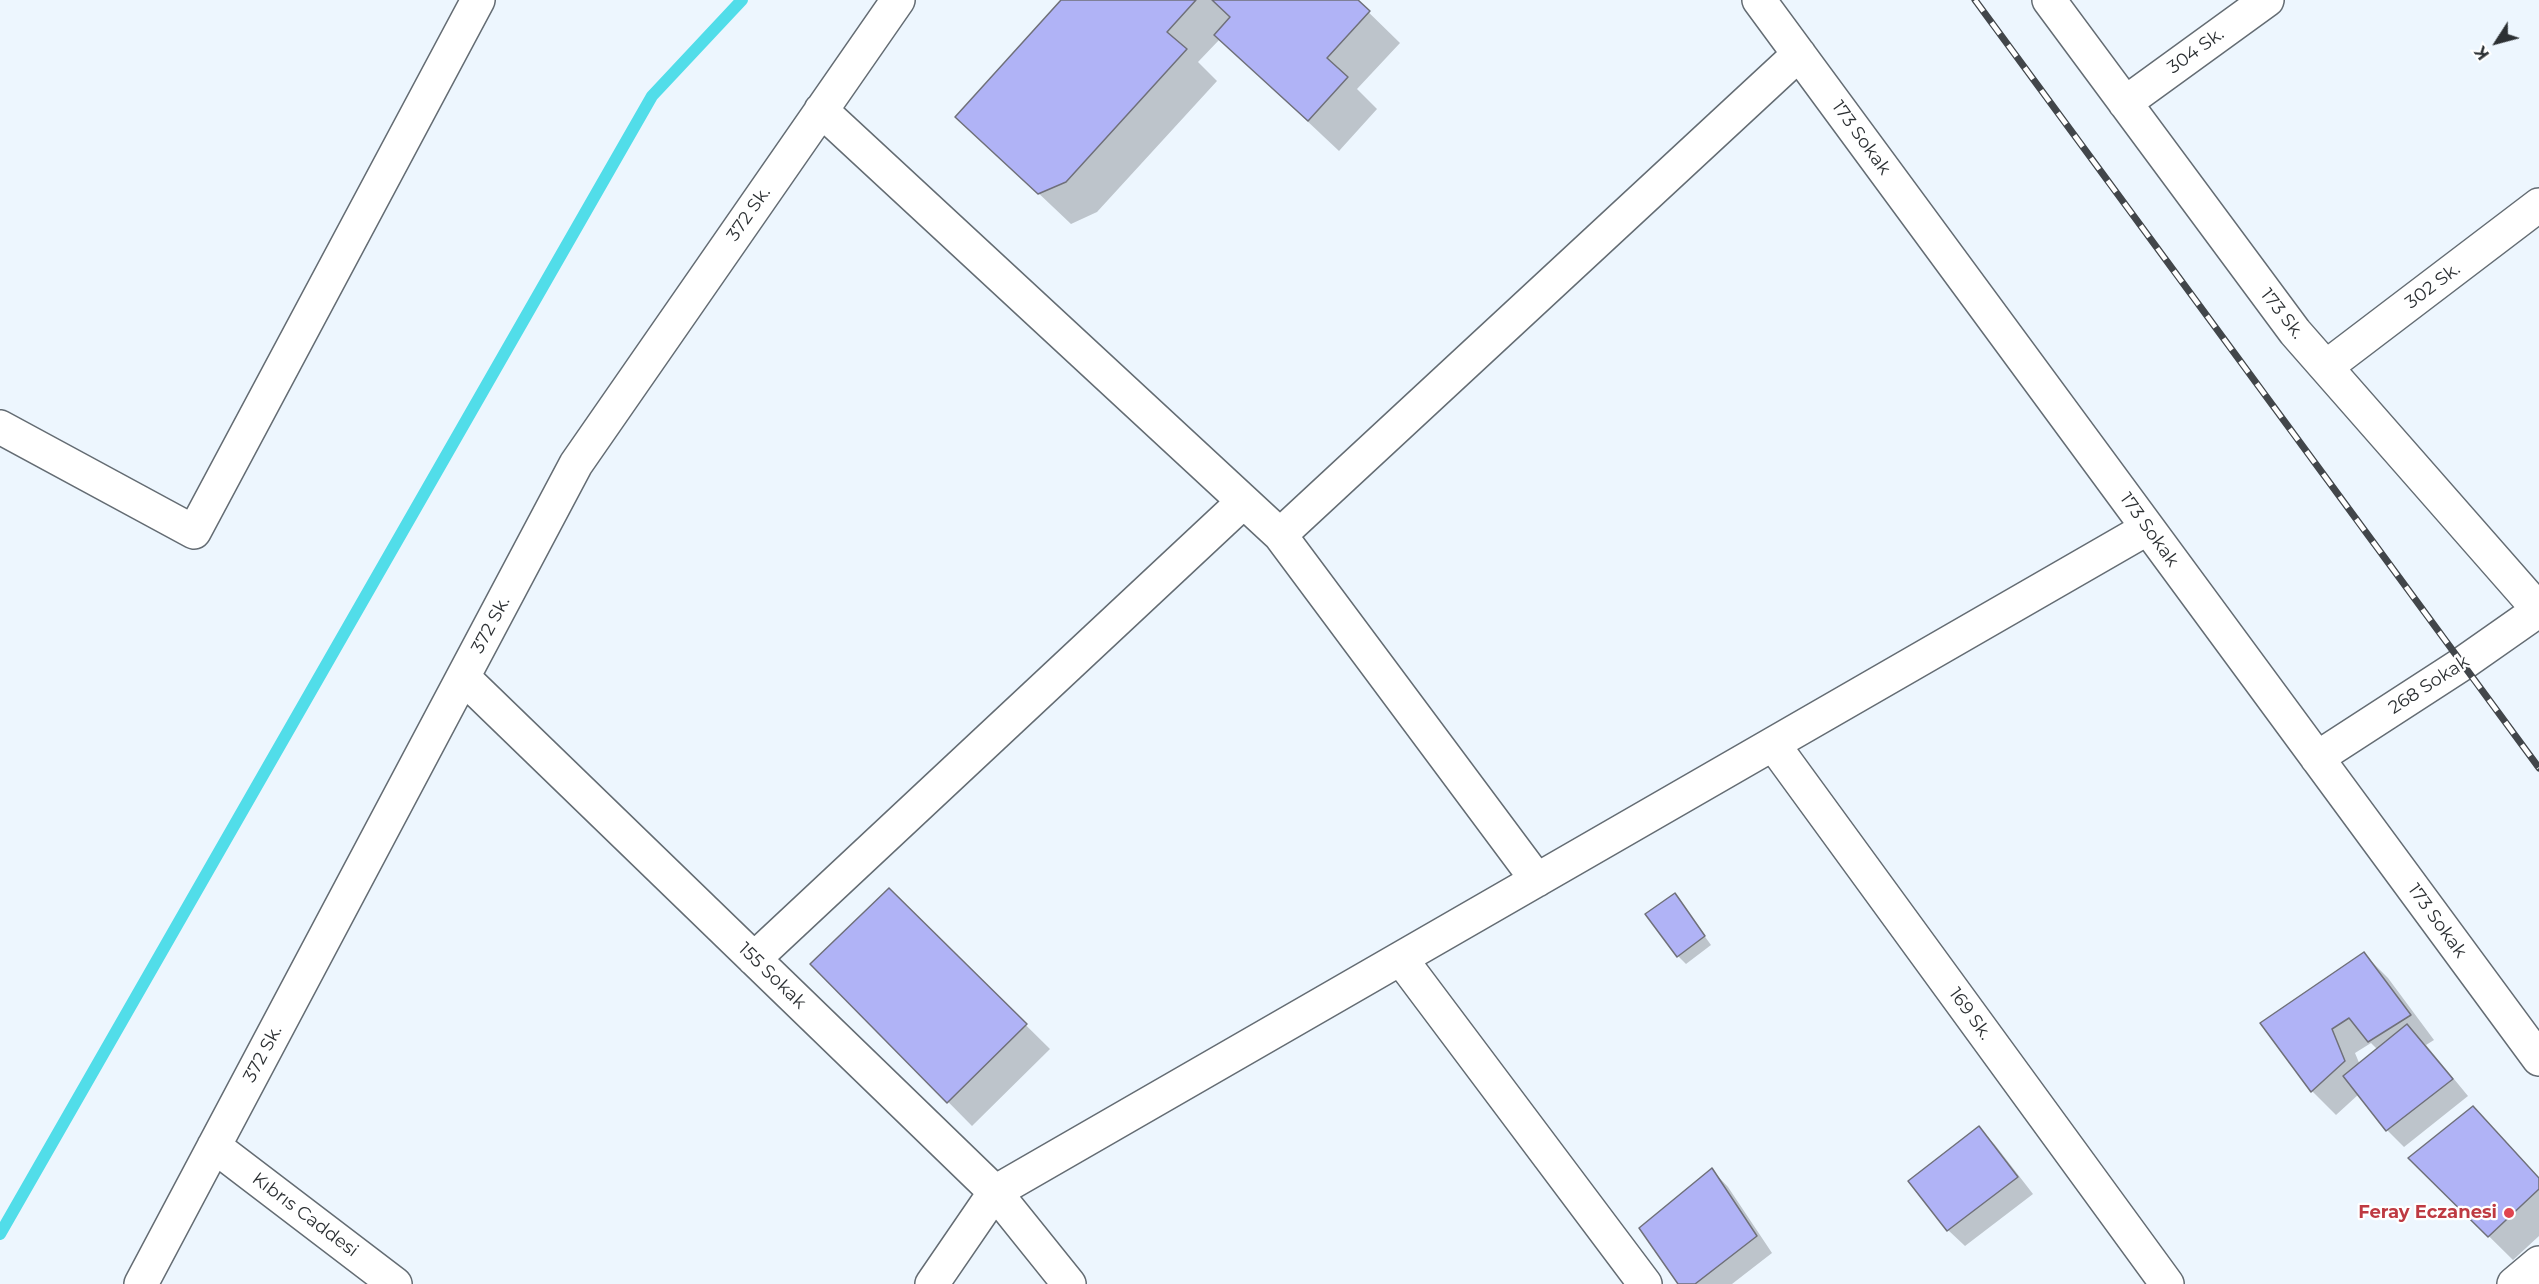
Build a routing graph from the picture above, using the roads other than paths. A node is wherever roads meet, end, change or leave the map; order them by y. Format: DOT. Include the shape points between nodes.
graph roads {
  1 [pos="478,0"];
  2 [pos="898,0"];
  3 [pos="1759,0"];
  4 [pos="2049,0"];
  5 [pos="2266,0"];
  6 [pos="1799,54"];
  7 [pos="2125,103"];
  8 [pos="821,110"];
  9 [pos="2539,205"];
  10 [pos="2326,367"];
  11 [pos="0,427"];
  12 [pos="1243,502"];
  13 [pos="2148,528"];
  14 [pos="1280,536"];
  15 [pos="2539,610"];
  16 [pos="464,677"];
  17 [pos="1773,744"];
  18 [pos="2318,758"];
  19 [pos="1537,880"];
  20 [pos="754,959"];
  21 [pos="1401,959"];
  22 [pos="2539,1059"];
  23 [pos="214,1146"];
  24 [pos="995,1192"];
  25 [pos="2539,1263"];
  26 [pos="141,1284"];
  27 [pos="395,1284"];
  28 [pos="932,1284"];
  29 [pos="1069,1284"];
  30 [pos="1645,1284"];
  31 [pos="2167,1284"];
  32 [pos="2514,1284"];
  1 -- 11 [label="street" via="194,532"];
  2 -- 8 [label="street, 372 Sk."];
  3 -- 6 [label="street, 173 Sokak"];
  4 -- 7 [label="street, 173 Sk."];
  5 -- 7 [label="street, 304 Sk."];
  6 -- 13 [label="street, 173 Sokak"];
  6 -- 14 [label="street"];
  7 -- 10 [label="street, 173 Sk." via="2295,332"];
  8 -- 12 [label="street"];
  8 -- 16 [label="street, 372 Sk." via="576,464"];
  9 -- 10 [label="street, 302 Sk."];
  10 -- 15 [label="street, 173 Sk."];
  12 -- 14 [label="street"];
  12 -- 20 [label="street"];
  13 -- 17 [label="street"];
  13 -- 18 [label="street, 173 Sokak"];
  14 -- 19 [label="street"];
  15 -- 18 [label="street, 268 Sokak"];
  16 -- 20 [label="street, 155 Sokak"];
  16 -- 23 [label="street, 372 Sk."];
  17 -- 19 [label="street"];
  17 -- 31 [label="street, 169 Sk."];
  18 -- 22 [label="street, 173 Sokak"];
  19 -- 21 [label="street"];
  20 -- 24 [label="street, 155 Sokak"];
  21 -- 24 [label="street"];
  21 -- 30 [label="street"];
  23 -- 26 [label="street, 372 Sk."];
  23 -- 27 [label="street, Kıbrıs Caddesi"];
  24 -- 28 [label="street"];
  24 -- 29 [label="street, 155 Sokak"];
  25 -- 32 [label="street"];
}
